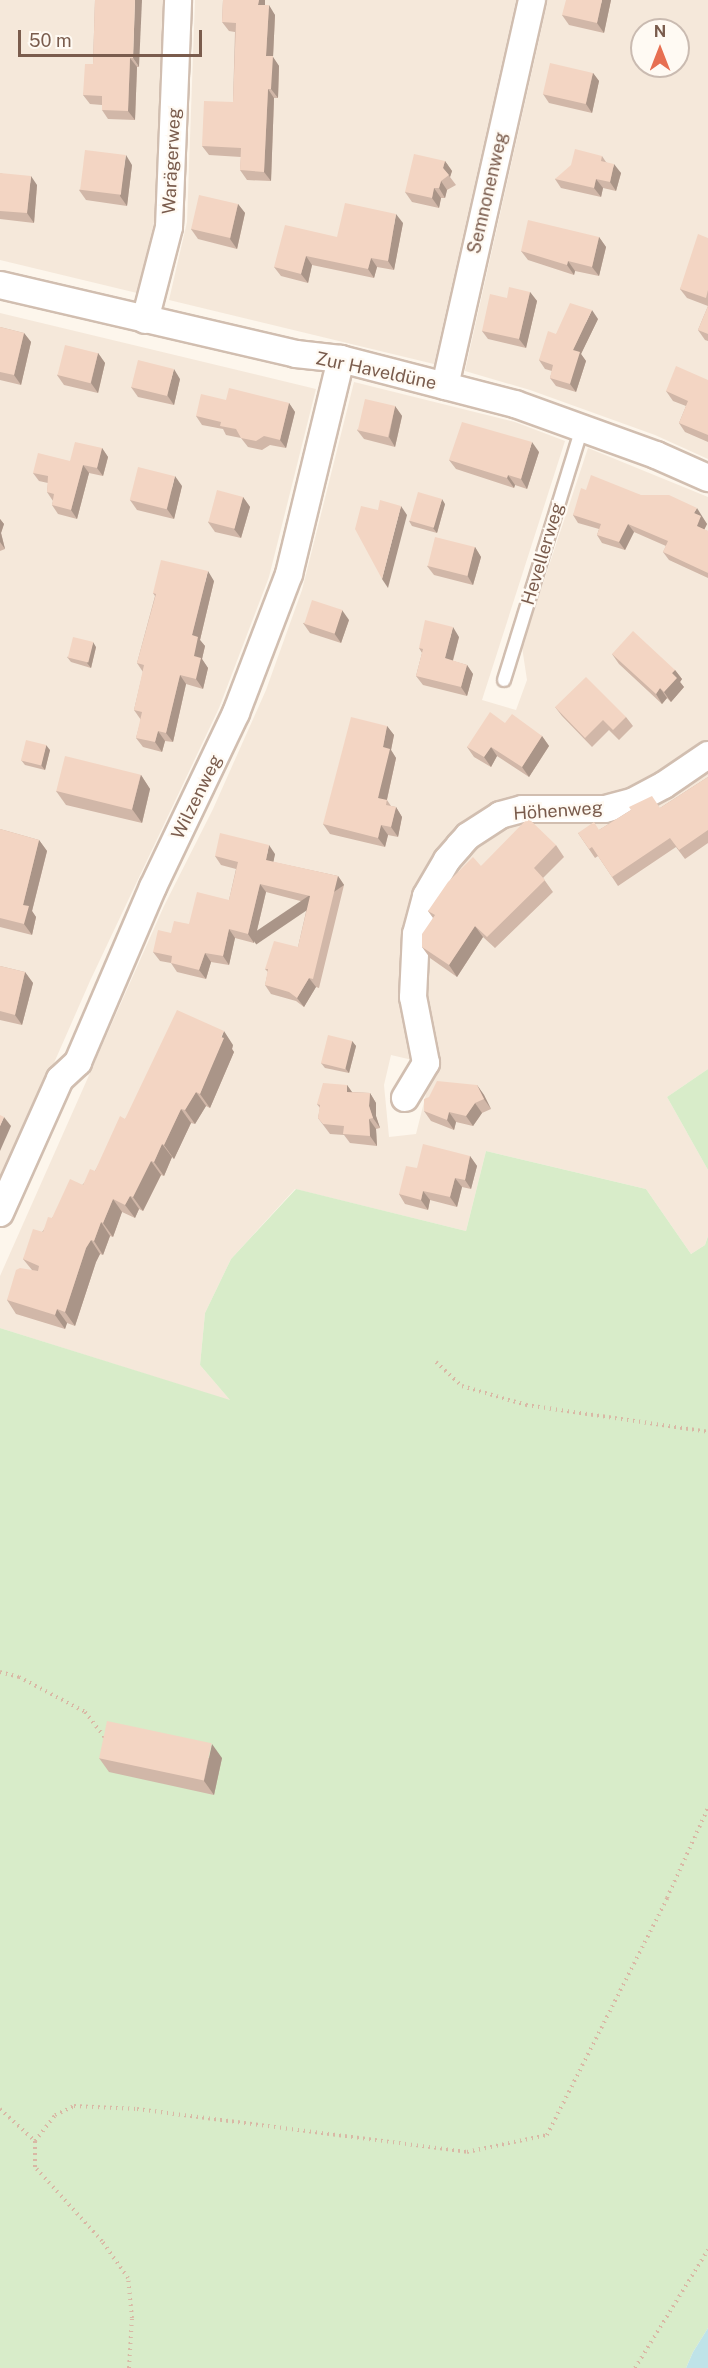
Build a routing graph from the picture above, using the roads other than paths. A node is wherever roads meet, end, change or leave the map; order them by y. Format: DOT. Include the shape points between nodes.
graph roads {
  1 [pos="178,0"];
  2 [pos="532,0"];
  3 [pos="0,285"];
  4 [pos="145,320"];
  5 [pos="341,359"];
  6 [pos="445,386"];
  7 [pos="582,428"];
  8 [pos="708,478"];
  9 [pos="504,680"];
  10 [pos="708,755"];
  11 [pos="405,1098"];
  12 [pos="0,1213"];
  1 -- 4 [label="street, Warägerweg" via="169,227"];
  2 -- 6 [label="street, Semnonenweg"];
  3 -- 4 [label="street, Zur Haveldüne"];
  4 -- 5 [label="street, Zur Haveldüne" via="296,354"];
  5 -- 6 [label="street, Zur Haveldüne"];
  5 -- 12 [label="street, Wilzenweg" via="289,574 236,713 153,886 78,1062 60,1079"];
  6 -- 7 [label="street, Zur Haveldüne" via="515,404"];
  7 -- 8 [label="street, Zur Haveldüne"];
  7 -- 9 [label="lane, Hevellerweg"];
  10 -- 11 [label="street, Höhenweg" via="664,785 624,804 605,809 522,809 500,815 468,836 447,860 426,896 416,934 413,997 426,1063"];
}
